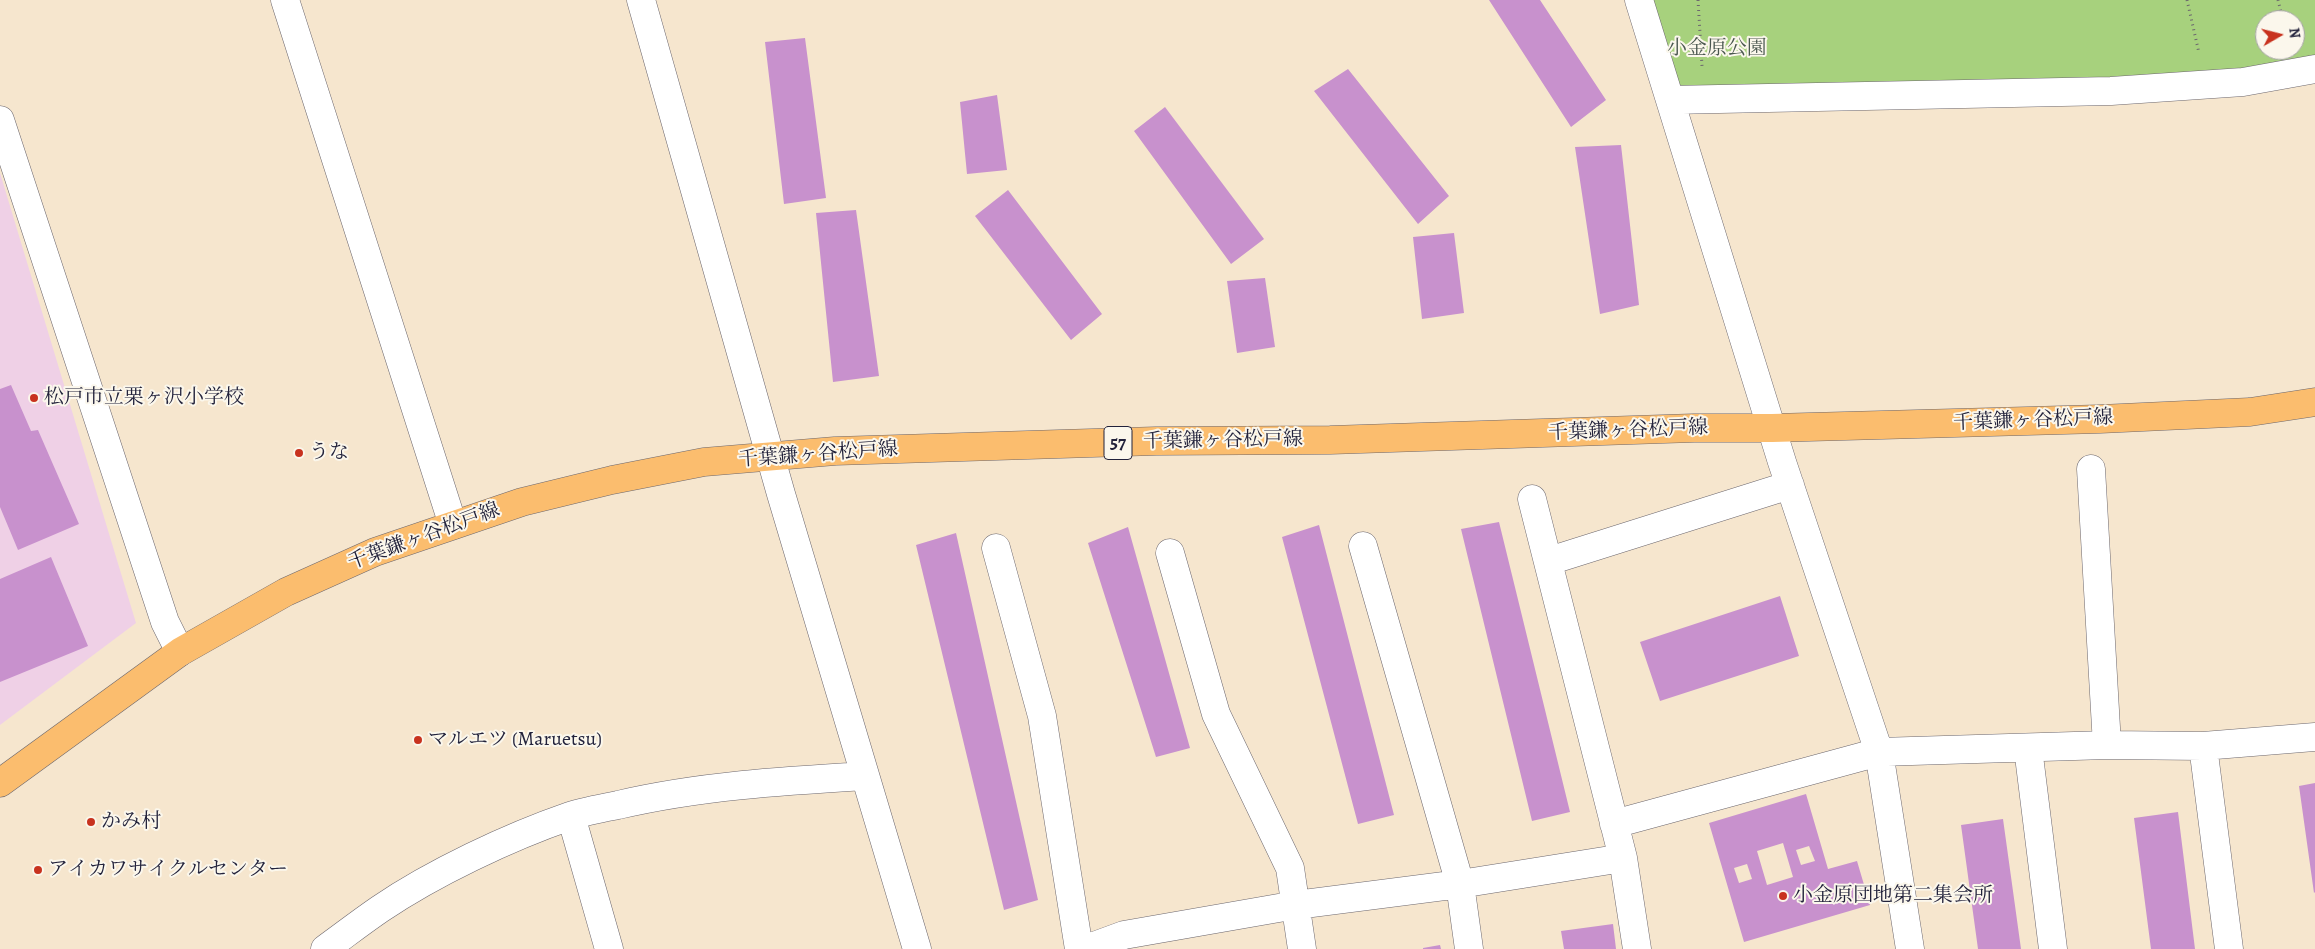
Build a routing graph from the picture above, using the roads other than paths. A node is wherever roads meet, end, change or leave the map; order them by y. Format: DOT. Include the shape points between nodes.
graph roads {
  1 [pos="285,0"];
  2 [pos="641,0"];
  3 [pos="1639,0"];
  4 [pos="2315,69"];
  5 [pos="1670,100"];
  6 [pos="0,120"];
  7 [pos="2315,402"];
  8 [pos="1772,428"];
  9 [pos="770,456"];
  10 [pos="2091,469"];
  11 [pos="1790,485"];
  12 [pos="1532,499"];
  13 [pos="453,525"];
  14 [pos="1363,546"];
  15 [pos="996,548"];
  16 [pos="1170,553"];
  17 [pos="1549,561"];
  18 [pos="180,652"];
  19 [pos="2315,737"];
  20 [pos="2107,745"];
  21 [pos="2202,746"];
  22 [pos="2028,748"];
  23 [pos="1879,752"];
  24 [pos="865,776"];
  25 [pos="0,783"];
  26 [pos="571,816"];
  27 [pos="1614,824"];
  28 [pos="1623,858"];
  29 [pos="1460,884"];
  30 [pos="1296,906"];
  31 [pos="1125,942"];
  32 [pos="325,949"];
  33 [pos="609,949"];
  34 [pos="917,949"];
  35 [pos="1079,949"];
  36 [pos="1086,949"];
  37 [pos="1302,949"];
  38 [pos="1469,949"];
  39 [pos="1637,949"];
  40 [pos="1910,949"];
  41 [pos="2053,949"];
  42 [pos="2229,949"];
  1 -- 13 [label="street"];
  2 -- 9 [label="street"];
  3 -- 5 [label="street"];
  4 -- 5 [label="street" via="2243,82 2110,92"];
  5 -- 8 [label="street"];
  6 -- 18 [label="street" via="165,622"];
  7 -- 8 [label="main road, 千葉鎌ヶ谷松戸線 / 57" via="2250,412 2130,418"];
  8 -- 9 [label="main road, 千葉鎌ヶ谷松戸線 / 57" via="1146,442 835,451"];
  8 -- 11 [label="street"];
  9 -- 13 [label="main road, 千葉鎌ヶ谷松戸線 / 57" via="704,462 612,480 522,502"];
  9 -- 24 [label="street"];
  10 -- 20 [label="street"];
  11 -- 17 [label="street"];
  11 -- 23 [label="street"];
  12 -- 17 [label="street"];
  13 -- 18 [label="main road, 千葉鎌ヶ谷松戸線 / 57" via="374,552 286,592"];
  14 -- 29 [label="street"];
  15 -- 35 [label="street" via="1042,716"];
  16 -- 30 [label="street" via="1216,714 1290,868"];
  17 -- 27 [label="street"];
  18 -- 25 [label="main road, 千葉鎌ヶ谷松戸線 / 57"];
  19 -- 21 [label="street"];
  20 -- 21 [label="street"];
  20 -- 22 [label="street"];
  21 -- 42 [label="street"];
  22 -- 23 [label="street"];
  22 -- 41 [label="street"];
  23 -- 27 [label="street"];
  23 -- 40 [label="street"];
  24 -- 26 [label="street" via="700,790 636,800"];
  24 -- 34 [label="street"];
  26 -- 32 [label="street" via="440,874 381,908"];
  26 -- 33 [label="street"];
  27 -- 28 [label="street"];
  28 -- 29 [label="street"];
  28 -- 39 [label="street"];
  29 -- 30 [label="street"];
  29 -- 38 [label="street"];
  30 -- 31 [label="street"];
  30 -- 37 [label="street"];
  31 -- 36 [label="street"];
}
